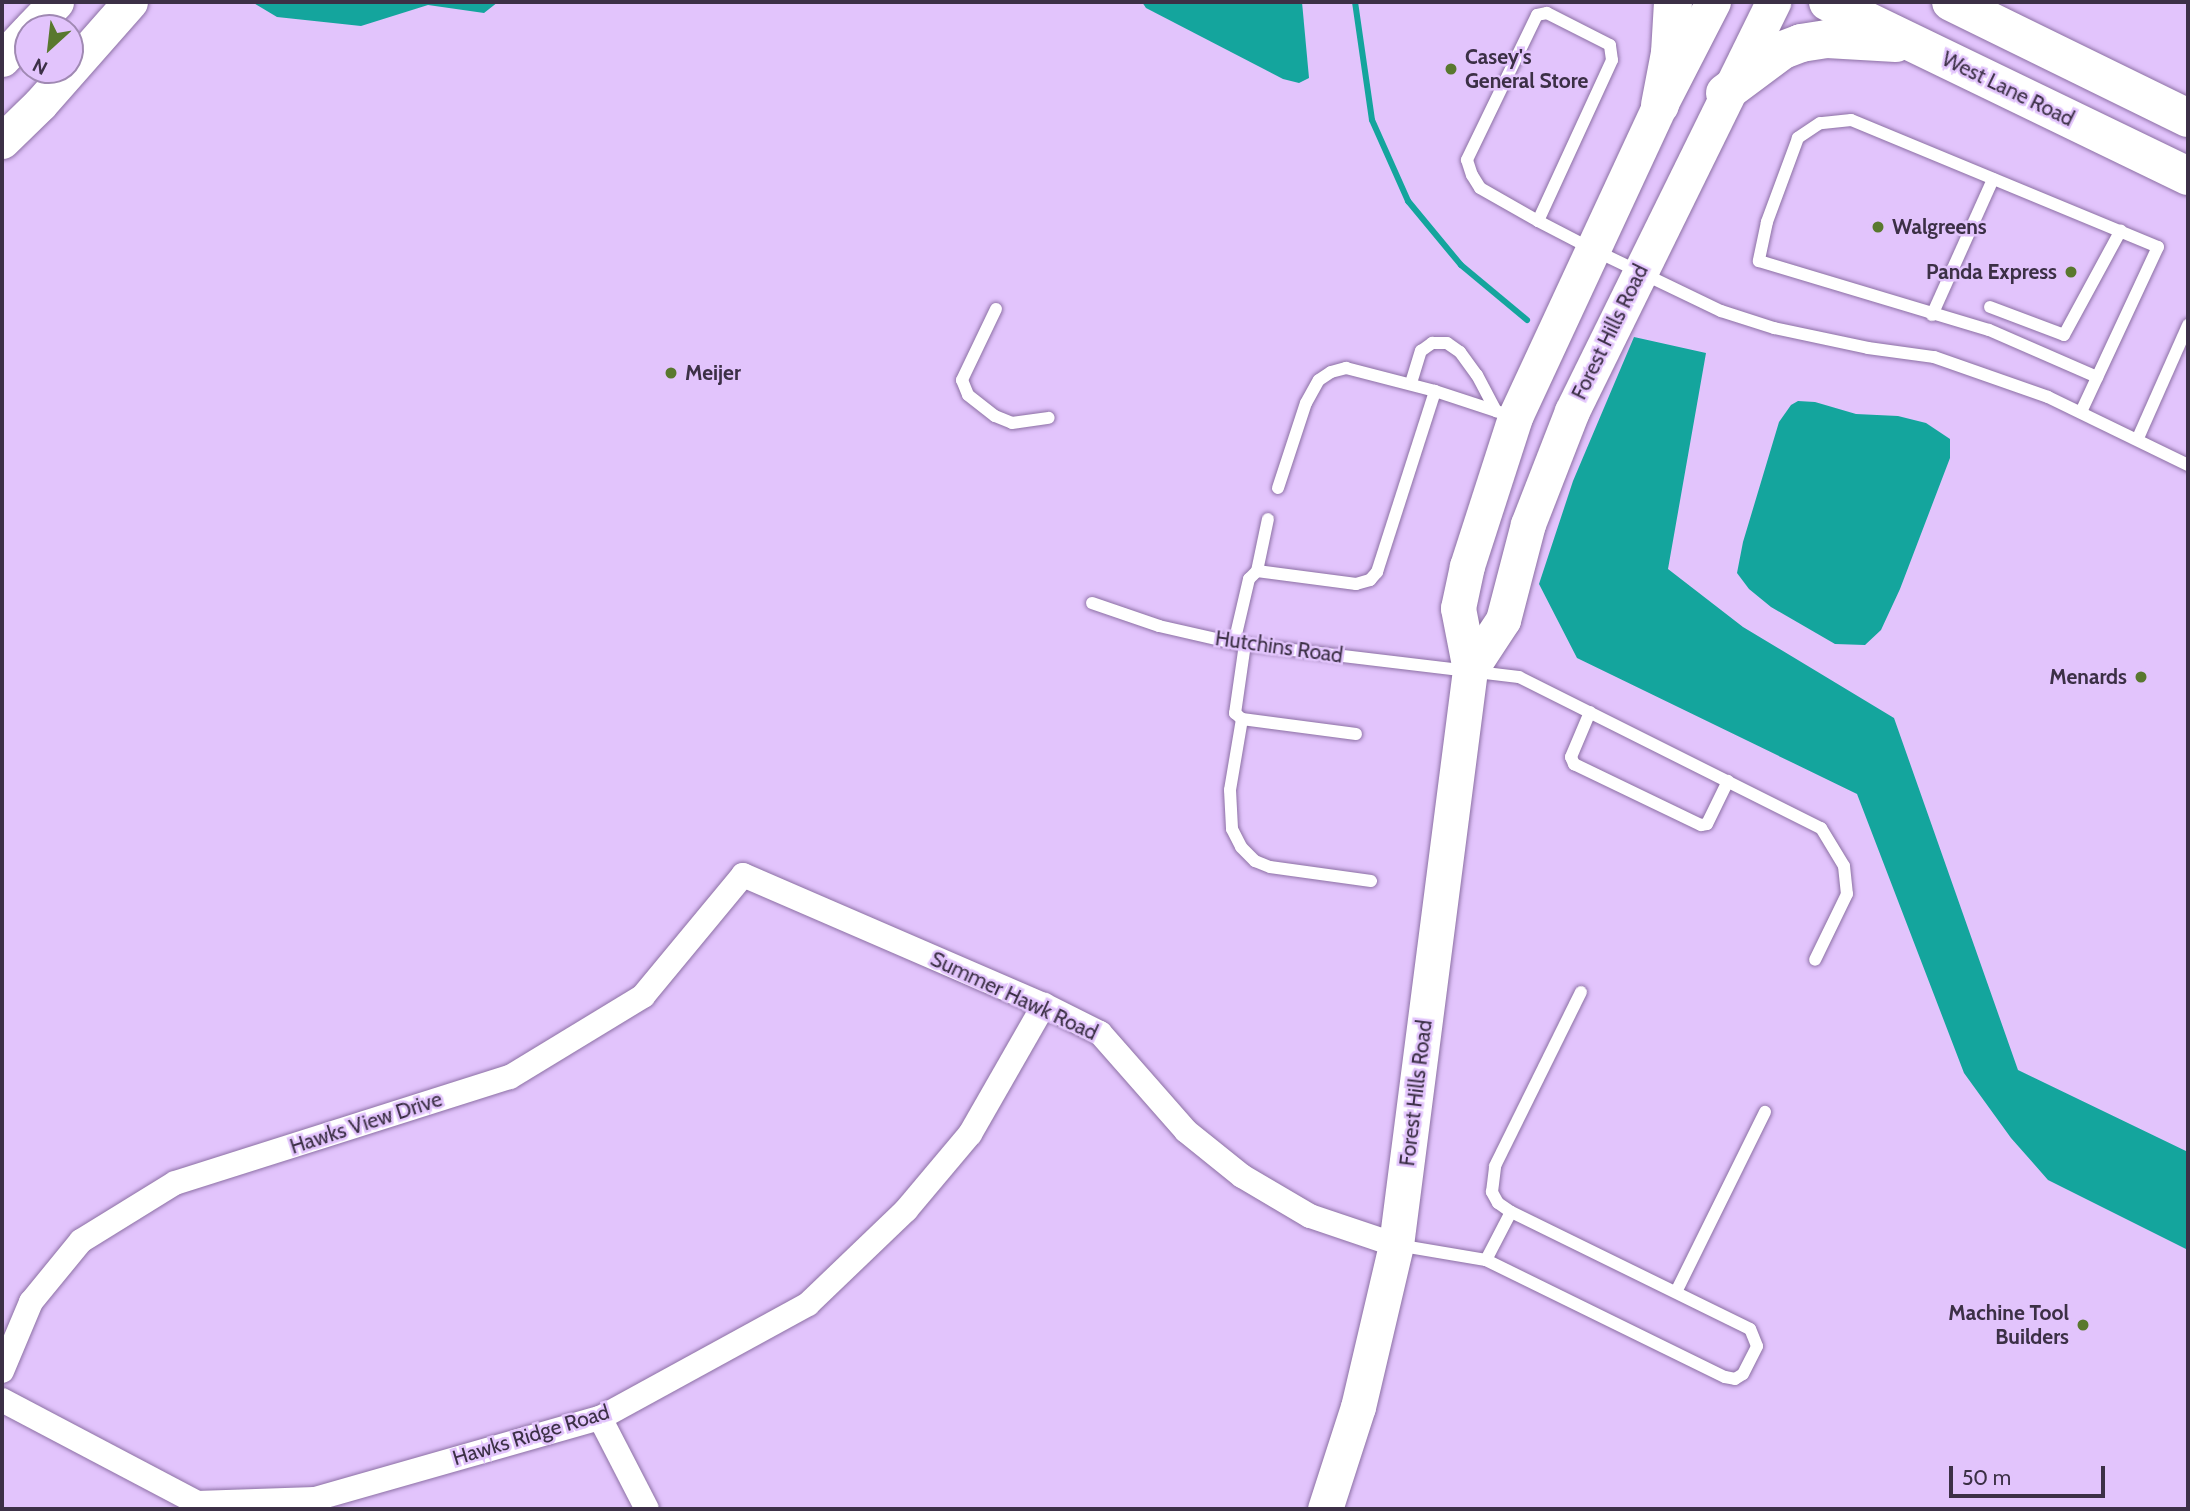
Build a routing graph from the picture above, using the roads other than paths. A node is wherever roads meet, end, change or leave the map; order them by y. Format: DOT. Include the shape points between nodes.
graph roads {
  1 [pos="130,2"];
  2 [pos="1673,2"];
  3 [pos="1713,2"];
  4 [pos="1773,2"];
  5 [pos="1828,2"];
  6 [pos="1951,2"];
  7 [pos="14,46"];
  8 [pos="1919,46"];
  9 [pos="2,59"];
  10 [pos="1725,93"];
  11 [pos="1660,105"];
  12 [pos="2188,118"];
  13 [pos="2,141"];
  14 [pos="2188,176"];
  15 [pos="1993,179"];
  16 [pos="1538,221"];
  17 [pos="2121,230"];
  18 [pos="1594,250"];
  19 [pos="1639,273"];
  20 [pos="1990,307"];
  21 [pos="996,309"];
  22 [pos="1932,315"];
  23 [pos="2188,325"];
  24 [pos="2097,377"];
  25 [pos="1411,383"];
  26 [pos="1435,391"];
  27 [pos="2081,412"];
  28 [pos="1505,414"];
  29 [pos="1049,418"];
  30 [pos="2138,438"];
  31 [pos="2188,465"];
  32 [pos="1278,488"];
  33 [pos="1268,519"];
  34 [pos="1257,571"];
  35 [pos="1092,603"];
  36 [pos="1239,644"];
  37 [pos="1470,670"];
  38 [pos="1590,712"];
  39 [pos="1242,719"];
  40 [pos="1356,734"];
  41 [pos="1728,782"];
  42 [pos="743,875"];
  43 [pos="1371,881"];
  44 [pos="1815,960"];
  45 [pos="1581,992"];
  46 [pos="1044,1005"];
  47 [pos="1765,1112"];
  48 [pos="1511,1212"];
  49 [pos="1396,1245"];
  50 [pos="1486,1261"];
  51 [pos="1676,1292"];
  52 [pos="2,1371"];
  53 [pos="2,1400"];
  54 [pos="600,1418"];
  55 [pos="647,1509"];
  56 [pos="1325,1509"];
  1 -- 13 [label="street"];
  2 -- 11 [label="main road"];
  3 -- 11 [label="street, Forest Hills Road"];
  4 -- 10 [label="street, Forest Hills Road"];
  5 -- 8 [label="main road, West Lane Road"];
  6 -- 12 [label="main road"];
  7 -- 9 [label="street"];
  8 -- 10 [label="main road" via="1852,39 1801,43 1783,50"];
  8 -- 14 [label="main road, West Lane Road"];
  10 -- 19 [label="street, Forest Hills Road"];
  11 -- 18 [label="street, Forest Hills Road"];
  15 -- 17 [label="lane"];
  15 -- 22 [label="lane"];
  15 -- 22 [label="lane" via="1851,120 1834,120 1798,138 1767,222 1759,261"];
  16 -- 16 [label="lane" via="1480,188 1468,160 1538,15 1547,13 1610,45 1612,61"];
  16 -- 18 [label="lane"];
  17 -- 20 [label="lane" via="2064,335"];
  17 -- 24 [label="lane" via="2158,247"];
  18 -- 19 [label="lane"];
  18 -- 28 [label="street, Forest Hills Road"];
  19 -- 27 [label="lane" via="1721,312 1868,348 1934,357"];
  19 -- 37 [label="street, Forest Hills Road" via="1550,461 1503,620"];
  21 -- 29 [label="lane" via="962,380 968,395 1012,423"];
  22 -- 24 [label="lane" via="1989,330"];
  23 -- 30 [label="lane"];
  24 -- 27 [label="lane"];
  25 -- 26 [label="lane"];
  25 -- 28 [label="lane" via="1421,351 1432,343 1447,343 1460,352"];
  25 -- 32 [label="lane" via="1346,368 1319,380"];
  26 -- 28 [label="lane"];
  26 -- 34 [label="lane" via="1382,560 1370,580 1356,584"];
  27 -- 30 [label="lane"];
  28 -- 37 [label="street, Forest Hills Road" via="1458,608"];
  30 -- 31 [label="lane"];
  33 -- 34 [label="lane"];
  34 -- 36 [label="lane" via="1249,579"];
  35 -- 36 [label="lane, Hutchins Road" via="1159,626"];
  36 -- 37 [label="lane, Hutchins Road"];
  36 -- 39 [label="lane" via="1236,713"];
  37 -- 38 [label="lane, Hutchins Road" via="1519,677"];
  37 -- 49 [label="street, Forest Hills Road"];
  38 -- 41 [label="lane, Hutchins Road"];
  38 -- 41 [label="lane" via="1571,758 1574,764 1701,825 1707,824"];
  39 -- 40 [label="lane"];
  39 -- 43 [label="lane" via="1230,790 1232,829 1241,847 1255,861 1270,867"];
  41 -- 44 [label="lane, Hutchins Road" via="1821,828 1844,866 1847,894"];
  42 -- 46 [label="street, Summer Hawk Road"];
  42 -- 52 [label="street, Hawks View Drive" via="643,996 510,1077 175,1183 81,1241 31,1301"];
  45 -- 48 [label="lane" via="1495,1166 1492,1192"];
  46 -- 49 [label="street, Summer Hawk Road" via="1100,1033 1186,1131 1242,1176 1310,1216"];
  46 -- 54 [label="street, Hawks Ridge Road" via="970,1133 906,1210 808,1304"];
  47 -- 51 [label="lane"];
  48 -- 50 [label="lane"];
  48 -- 51 [label="lane"];
  49 -- 50 [label="lane"];
  49 -- 56 [label="street, Forest Hills Road" via="1358,1407"];
  50 -- 51 [label="lane" via="1725,1377 1735,1379 1743,1374 1757,1346 1750,1329"];
  53 -- 54 [label="street, Hawks Ridge Road" via="197,1503 315,1499"];
  54 -- 55 [label="street"];
}
